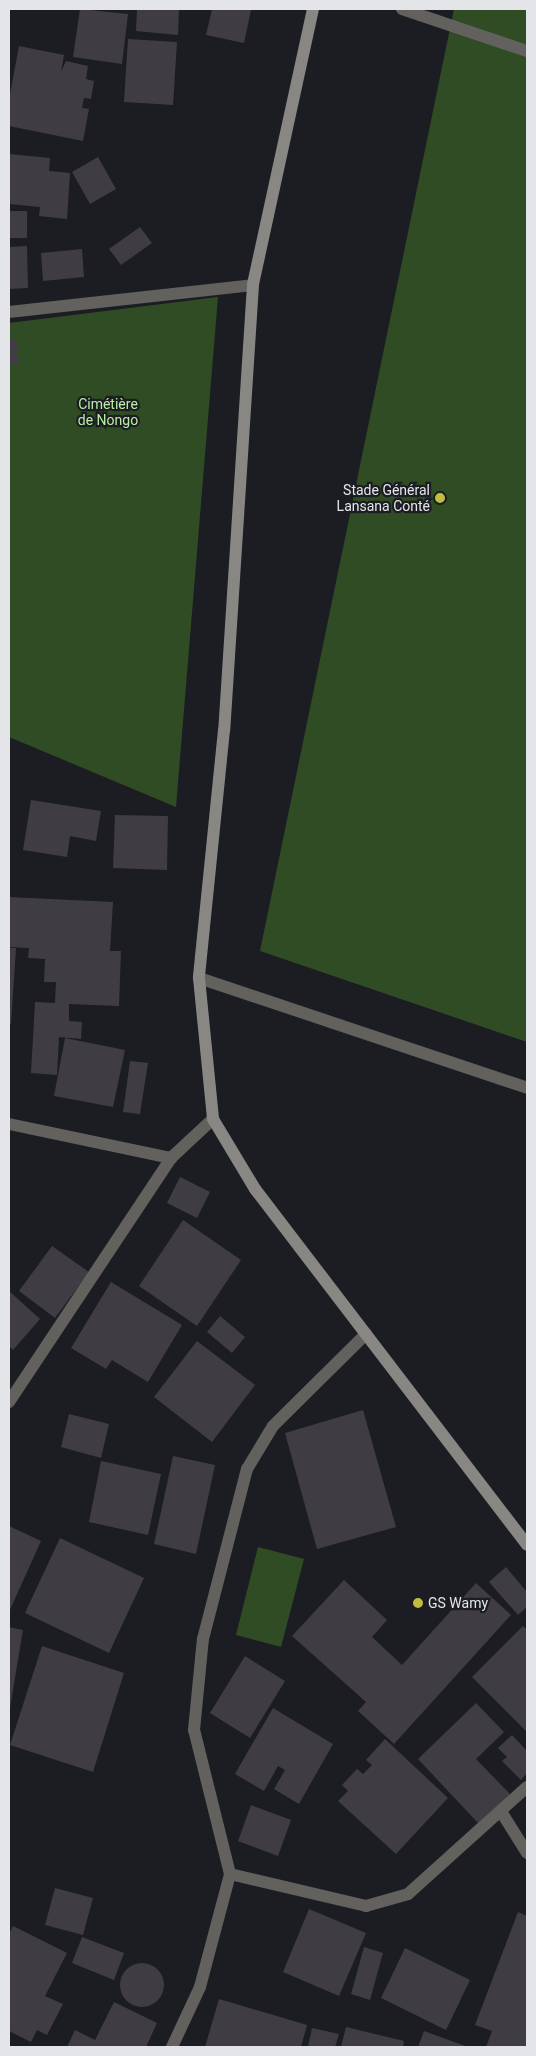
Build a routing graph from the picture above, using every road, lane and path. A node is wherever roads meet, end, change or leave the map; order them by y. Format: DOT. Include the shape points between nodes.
graph roads {
  1 [pos="313,9"];
  2 [pos="402,9"];
  3 [pos="527,51"];
  4 [pos="253,285"];
  5 [pos="9,312"];
  6 [pos="199,978"];
  7 [pos="527,1088"];
  8 [pos="213,1119"];
  9 [pos="9,1124"];
  10 [pos="171,1158"];
  11 [pos="366,1334"];
  12 [pos="9,1402"];
  13 [pos="527,1545"];
  14 [pos="527,1787"];
  15 [pos="502,1814"];
  16 [pos="527,1854"];
  17 [pos="230,1874"];
  18 [pos="172,2047"];
  1 -- 4 [label="street"];
  2 -- 3 [label="street"];
  4 -- 5 [label="street"];
  4 -- 6 [label="street" via="224,730"];
  6 -- 7 [label="street"];
  6 -- 8 [label="street"];
  8 -- 10 [label="street"];
  8 -- 11 [label="street" via="255,1189"];
  9 -- 10 [label="street"];
  10 -- 12 [label="street"];
  11 -- 13 [label="street"];
  11 -- 17 [label="street" via="273,1426 247,1468 206,1630 194,1730"];
  14 -- 15 [label="street"];
  15 -- 16 [label="street"];
  15 -- 17 [label="street" via="408,1894 366,1906"];
  17 -- 18 [label="street" via="200,1987"];
}
